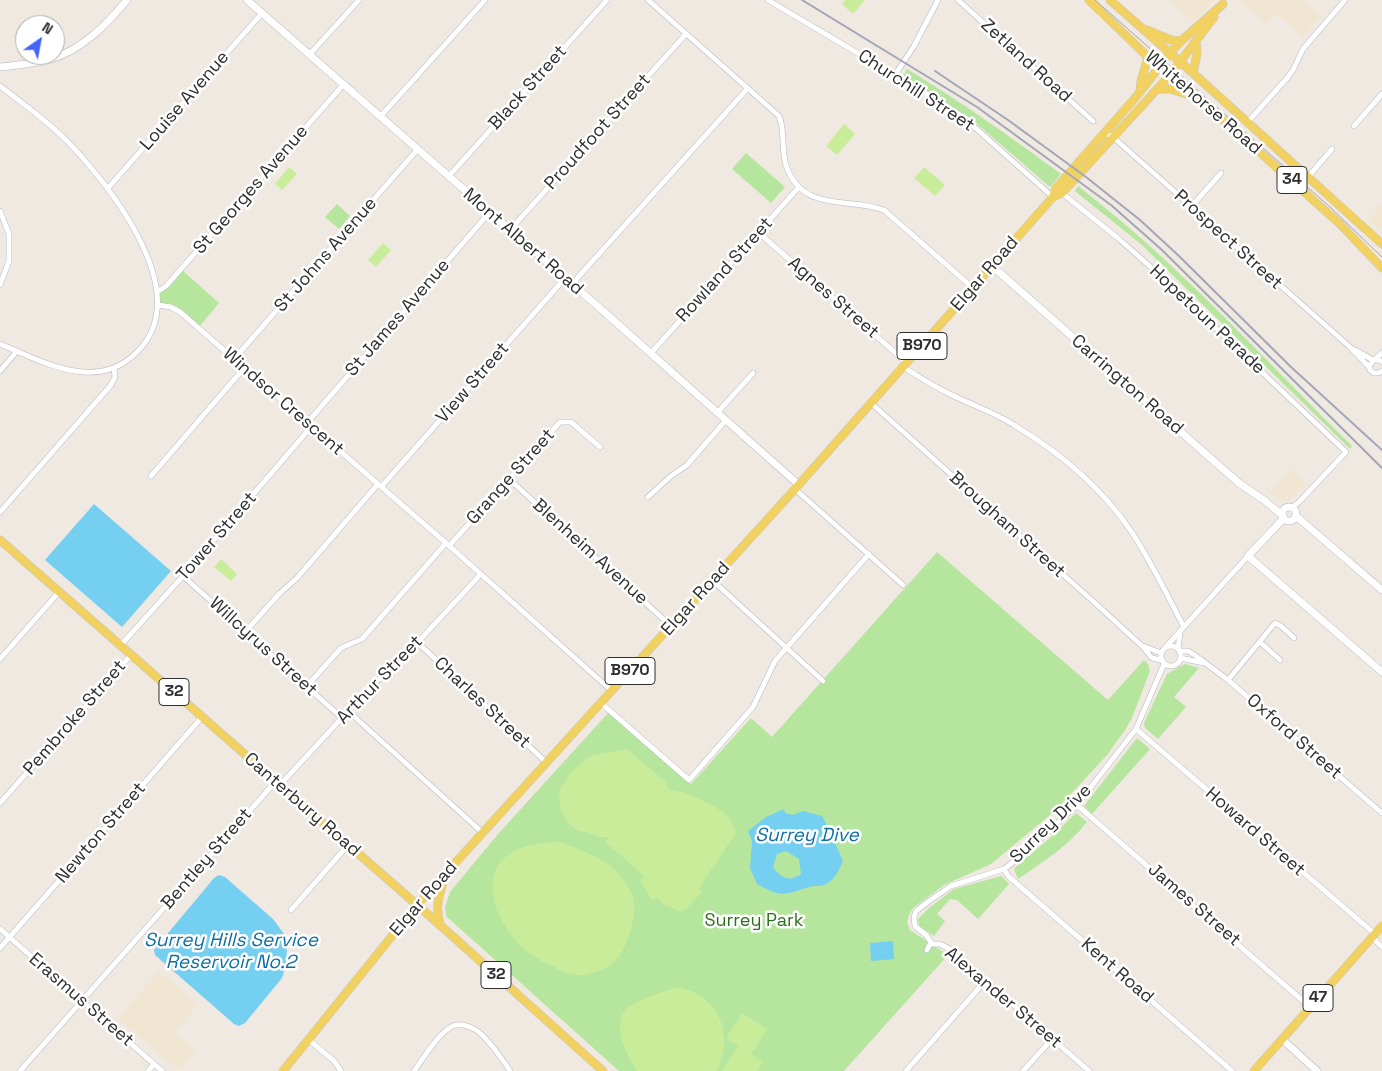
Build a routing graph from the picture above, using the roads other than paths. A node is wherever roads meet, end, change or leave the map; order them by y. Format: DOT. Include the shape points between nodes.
graph roads {
  1 [pos="127,0"];
  2 [pos="247,0"];
  3 [pos="359,0"];
  4 [pos="485,0"];
  5 [pos="607,0"];
  6 [pos="648,0"];
  7 [pos="768,0"];
  8 [pos="938,0"];
  9 [pos="958,0"];
  10 [pos="1089,0"];
  11 [pos="1110,0"];
  12 [pos="1345,0"];
  13 [pos="1225,2"];
  14 [pos="262,13"];
  15 [pos="1140,27"];
  16 [pos="686,34"];
  17 [pos="1196,41"];
  18 [pos="1181,42"];
  19 [pos="1170,53"];
  20 [pos="309,55"];
  21 [pos="1148,57"];
  22 [pos="1180,62"];
  23 [pos="0,67"];
  24 [pos="1160,67"];
  25 [pos="1193,73"];
  26 [pos="1170,75"];
  27 [pos="895,76"];
  28 [pos="343,85"];
  29 [pos="0,86"];
  30 [pos="748,88"];
  31 [pos="1158,89"];
  32 [pos="1140,92"];
  33 [pos="1382,94"];
  34 [pos="1196,98"];
  35 [pos="380,117"];
  36 [pos="1093,121"];
  37 [pos="1247,122"];
  38 [pos="1354,126"];
  39 [pos="1105,133"];
  40 [pos="1113,136"];
  41 [pos="1332,149"];
  42 [pos="417,150"];
  43 [pos="1221,172"];
  44 [pos="448,177"];
  45 [pos="1308,177"];
  46 [pos="799,187"];
  47 [pos="108,188"];
  48 [pos="1062,193"];
  49 [pos="1053,197"];
  50 [pos="1191,207"];
  51 [pos="0,211"];
  52 [pos="490,213"];
  53 [pos="510,230"];
  54 [pos="759,233"];
  55 [pos="1382,244"];
  56 [pos="992,266"];
  57 [pos="1382,268"];
  58 [pos="565,278"];
  59 [pos="572,284"];
  60 [pos="0,286"];
  61 [pos="973,288"];
  62 [pos="157,292"];
  63 [pos="158,305"];
  64 [pos="0,344"];
  65 [pos="1351,348"];
  66 [pos="17,351"];
  67 [pos="651,353"];
  68 [pos="1382,353"];
  69 [pos="234,360"];
  70 [pos="1374,360"];
  71 [pos="1382,362"];
  72 [pos="905,365"];
  73 [pos="114,368"];
  74 [pos="244,368"];
  75 [pos="1370,368"];
  76 [pos="0,371"];
  77 [pos="1381,372"];
  78 [pos="753,373"];
  79 [pos="871,403"];
  80 [pos="718,412"];
  81 [pos="726,420"];
  82 [pos="309,425"];
  83 [pos="600,448"];
  84 [pos="152,476"];
  85 [pos="509,479"];
  86 [pos="380,486"];
  87 [pos="797,487"];
  88 [pos="648,497"];
  89 [pos="1264,500"];
  90 [pos="1292,511"];
  91 [pos="0,512"];
  92 [pos="1283,517"];
  93 [pos="0,540"];
  94 [pos="448,544"];
  95 [pos="869,554"];
  96 [pos="1248,556"];
  97 [pos="481,574"];
  98 [pos="183,576"];
  99 [pos="712,580"];
  100 [pos="903,585"];
  101 [pos="1382,590"];
  102 [pos="59,592"];
  103 [pos="671,626"];
  104 [pos="1182,629"];
  105 [pos="245,632"];
  106 [pos="1294,638"];
  107 [pos="417,642"];
  108 [pos="1261,643"];
  109 [pos="120,646"];
  110 [pos="1142,646"];
  111 [pos="786,648"];
  112 [pos="1178,650"];
  113 [pos="1162,651"];
  114 [pos="130,655"];
  115 [pos="1180,658"];
  116 [pos="0,659"];
  117 [pos="1280,660"];
  118 [pos="1163,662"];
  119 [pos="1204,663"];
  120 [pos="1382,672"];
  121 [pos="1228,680"];
  122 [pos="822,682"];
  123 [pos="307,686"];
  124 [pos="612,691"];
  125 [pos="601,703"];
  126 [pos="348,711"];
  127 [pos="202,717"];
  128 [pos="342,718"];
  129 [pos="1136,729"];
  130 [pos="547,763"];
  131 [pos="278,783"];
  132 [pos="0,804"];
  133 [pos="1077,804"];
  134 [pos="1382,813"];
  135 [pos="482,833"];
  136 [pos="348,844"];
  137 [pos="1004,869"];
  138 [pos="447,873"];
  139 [pos="417,905"];
  140 [pos="291,910"];
  141 [pos="440,925"];
  142 [pos="1382,926"];
  143 [pos="0,929"];
  144 [pos="1373,936"];
  145 [pos="10,937"];
  146 [pos="930,941"];
  147 [pos="1382,946"];
  148 [pos="0,948"];
  149 [pos="927,950"];
  150 [pos="986,980"];
  151 [pos="82,1001"];
  152 [pos="1310,1007"];
  153 [pos="1052,1038"];
  154 [pos="309,1040"];
  155 [pos="1282,1040"];
  156 [pos="154,1064"];
  157 [pos="20,1071"];
  158 [pos="148,1071"];
  159 [pos="162,1071"];
  160 [pos="283,1071"];
  161 [pos="341,1071"];
  162 [pos="414,1071"];
  163 [pos="510,1071"];
  164 [pos="603,1071"];
  165 [pos="906,1071"];
  166 [pos="1023,1071"];
  167 [pos="1089,1071"];
  168 [pos="1232,1071"];
  169 [pos="1254,1071"];
  170 [pos="1316,1071"];
  1 -- 23 [label="street" via="96,34 75,48 51,59"];
  2 -- 14 [label="street, Mont Albert Road"];
  3 -- 20 [label="street"];
  4 -- 35 [label="street"];
  5 -- 44 [label="street, Black Street"];
  6 -- 16 [label="street"];
  7 -- 27 [label="street, Churchill Street"];
  8 -- 27 [label="street"];
  9 -- 36 [label="street, Zetland Road"];
  10 -- 21 [label="main road, Whitehorse Road / 34"];
  11 -- 15 [label="main road, Whitehorse Road / 34"];
  12 -- 37 [label="street" via="1303,49 1288,77"];
  13 -- 17 [label="main road, Elgar Road / B970"];
  13 -- 18 [label="main road, Elgar Road / B970"];
  14 -- 20 [label="street, Mont Albert Road"];
  14 -- 47 [label="street, Louise Avenue"];
  15 -- 18 [label="main road"];
  15 -- 19 [label="main road, Whitehorse Road / 34"];
  16 -- 30 [label="street"];
  16 -- 53 [label="street, Proudfoot Street"];
  17 -- 22 [label="main road, Elgar Road / B970"];
  17 -- 25 [label="main road"];
  18 -- 19 [label="main road, Elgar Road / B970"];
  19 -- 22 [label="main road, Whitehorse Road / 34"];
  19 -- 24 [label="main road, Elgar Road / B970"];
  20 -- 28 [label="street, Mont Albert Road"];
  21 -- 24 [label="main road, Whitehorse Road / 34"];
  21 -- 32 [label="main road"];
  22 -- 25 [label="main road, Whitehorse Road / 34"];
  22 -- 26 [label="main road, Elgar Road / B970"];
  24 -- 26 [label="main road, Whitehorse Road / 34"];
  24 -- 32 [label="main road, Elgar Road / B970"];
  25 -- 37 [label="main road, Whitehorse Road / 34"];
  26 -- 31 [label="main road, Elgar Road / B970"];
  26 -- 34 [label="main road, Whitehorse Road / 34"];
  27 -- 49 [label="street, Churchill Street" via="963,117"];
  28 -- 35 [label="street, Mont Albert Road"];
  28 -- 62 [label="street, St Georges Avenue" via="166,286"];
  29 -- 47 [label="street" via="69,144"];
  30 -- 46 [label="street" via="779,116 787,170"];
  30 -- 59 [label="street"];
  31 -- 34 [label="main road" via="1171,89"];
  31 -- 40 [label="main road, Elgar Road / B970"];
  32 -- 39 [label="main road, Elgar Road / B970"];
  33 -- 38 [label="street"];
  34 -- 57 [label="main road, Whitehorse Road / 34" via="1340,224"];
  35 -- 42 [label="street, Mont Albert Road"];
  37 -- 45 [label="main road, Whitehorse Road / 34"];
  39 -- 40 [label="street, Prospect Street"];
  39 -- 49 [label="main road, Elgar Road / B970" via="1056,188"];
  40 -- 48 [label="main road, Elgar Road / B970"];
  40 -- 50 [label="street, Prospect Street"];
  41 -- 45 [label="street"];
  42 -- 44 [label="street, Mont Albert Road"];
  42 -- 69 [label="street, St Johns Avenue"];
  43 -- 50 [label="street"];
  44 -- 52 [label="street, Mont Albert Road"];
  45 -- 55 [label="main road, Whitehorse Road / 34"];
  46 -- 54 [label="street, Rowland Street"];
  46 -- 61 [label="street" via="815,198 884,210"];
  47 -- 62 [label="street" via="145,253"];
  48 -- 49 [label="main road, Elgar Road / B970"];
  48 -- 90 [label="street, Hopetoun Parade" via="1162,277 1346,452"];
  49 -- 56 [label="main road, Elgar Road / B970"];
  50 -- 65 [label="street, Prospect Street"];
  51 -- 60 [label="street" via="9,234 9,261"];
  52 -- 53 [label="street, Mont Albert Road"];
  52 -- 82 [label="street, St James Avenue"];
  53 -- 58 [label="street, Mont Albert Road"];
  54 -- 67 [label="street, Rowland Street"];
  54 -- 72 [label="street, Agnes Street"];
  56 -- 61 [label="main road, Elgar Road / B970"];
  56 -- 89 [label="street, Carrington Road" via="1240,484"];
  58 -- 59 [label="street, Mont Albert Road"];
  58 -- 86 [label="street, View Street"];
  59 -- 67 [label="street, Mont Albert Road"];
  61 -- 72 [label="main road, Elgar Road / B970"];
  62 -- 63 [label="street"];
  63 -- 69 [label="street, Windsor Crescent" via="180,312"];
  63 -- 73 [label="street" via="155,326 146,344 129,360"];
  64 -- 66 [label="street"];
  65 -- 70 [label="street, Prospect Street"];
  65 -- 75 [label="street, Prospect Street"];
  66 -- 73 [label="street" via="66,370 91,373"];
  66 -- 76 [label="street"];
  67 -- 80 [label="street, Mont Albert Road"];
  68 -- 70 [label="street"];
  69 -- 74 [label="street, Windsor Crescent"];
  70 -- 71 [label="street, Prospect Street"];
  70 -- 75 [label="street"];
  72 -- 79 [label="main road, Elgar Road / B970"];
  72 -- 104 [label="street, Agnes Street" via="946,393 1013,424 1070,464 1131,531"];
  73 -- 91 [label="street" via="112,385"];
  74 -- 82 [label="street, Windsor Crescent"];
  74 -- 84 [label="street"];
  75 -- 77 [label="street" via="1374,373"];
  78 -- 80 [label="street"];
  79 -- 87 [label="main road, Elgar Road / B970"];
  79 -- 110 [label="street, Brougham Street"];
  80 -- 81 [label="street, Mont Albert Road"];
  81 -- 87 [label="street, Mont Albert Road"];
  81 -- 88 [label="street" via="687,465"];
  82 -- 86 [label="street, Windsor Crescent"];
  82 -- 98 [label="street, Tower Street"];
  83 -- 85 [label="street, Grange Street" via="571,422 560,422"];
  85 -- 94 [label="street, Grange Street"];
  85 -- 103 [label="street, Blenheim Avenue"];
  86 -- 94 [label="street, Windsor Crescent"];
  86 -- 105 [label="street, View Street"];
  87 -- 95 [label="street, Mont Albert Road"];
  87 -- 99 [label="main road, Elgar Road / B970"];
  89 -- 90 [label="street, Carrington Road"];
  89 -- 92 [label="street, Carrington Road"];
  90 -- 92 [label="street" via="1283,511"];
  90 -- 92 [label="street" via="1293,520"];
  90 -- 101 [label="street, Carrington Road"];
  92 -- 96 [label="street"];
  93 -- 102 [label="main road, Canterbury Road / 32"];
  94 -- 97 [label="street, Windsor Crescent"];
  94 -- 123 [label="street, Grange Street" via="362,639 341,648"];
  95 -- 100 [label="street, Mont Albert Road"];
  95 -- 111 [label="street"];
  96 -- 104 [label="street"];
  96 -- 120 [label="street"];
  97 -- 107 [label="street, Arthur Street"];
  97 -- 124 [label="street, Windsor Crescent"];
  98 -- 105 [label="street, Willcyrus Street"];
  98 -- 109 [label="street, Tower Street"];
  99 -- 103 [label="main road, Elgar Road / B970"];
  99 -- 111 [label="street"];
  102 -- 109 [label="main road, Canterbury Road / 32"];
  102 -- 116 [label="street"];
  103 -- 124 [label="main road, Elgar Road / B970"];
  104 -- 112 [label="street"];
  104 -- 113 [label="street"];
  105 -- 123 [label="street, Willcyrus Street"];
  106 -- 108 [label="street" via="1276,624"];
  107 -- 126 [label="street, Arthur Street"];
  107 -- 130 [label="street, Charles Street"];
  108 -- 117 [label="street"];
  108 -- 121 [label="street"];
  109 -- 114 [label="main road, Canterbury Road / 32"];
  110 -- 113 [label="street, Brougham Street"];
  110 -- 118 [label="street, Brougham Street" via="1152,658"];
  111 -- 122 [label="street"];
  111 -- 125 [label="street" via="775,660 753,707 688,780"];
  112 -- 113 [label="street" via="1168,646"];
  112 -- 115 [label="street"];
  112 -- 119 [label="street, Oxford Street" via="1188,651"];
  113 -- 118 [label="street"];
  114 -- 127 [label="main road, Canterbury Road / 32"];
  114 -- 132 [label="street, Pembroke Street"];
  115 -- 118 [label="street" via="1171,666"];
  115 -- 119 [label="street, Oxford Street"];
  118 -- 129 [label="street, Surrey Drive"];
  119 -- 121 [label="street, Oxford Street"];
  121 -- 134 [label="street, Oxford Street"];
  123 -- 128 [label="street, Willcyrus Street"];
  124 -- 125 [label="main road, Elgar Road / B970"];
  125 -- 130 [label="main road, Elgar Road / B970"];
  126 -- 128 [label="street, Arthur Street"];
  126 -- 135 [label="street"];
  127 -- 131 [label="main road, Canterbury Road / 32"];
  127 -- 145 [label="street, Newton Street"];
  128 -- 131 [label="street, Arthur Street"];
  129 -- 133 [label="street, Surrey Drive"];
  129 -- 144 [label="street, Howard Street"];
  130 -- 135 [label="main road, Elgar Road / B970"];
  131 -- 136 [label="main road, Canterbury Road / 32"];
  131 -- 151 [label="street, Bentley Street"];
  133 -- 137 [label="street, Surrey Drive"];
  133 -- 152 [label="street, James Street"];
  135 -- 138 [label="main road, Elgar Road / B970"];
  136 -- 139 [label="main road, Canterbury Road / 32"];
  136 -- 140 [label="street"];
  137 -- 146 [label="street, Surrey Drive" via="951,886 916,912 915,926"];
  137 -- 168 [label="street, Kent Road"];
  138 -- 139 [label="main road, Elgar Road / B970"];
  138 -- 141 [label="main road" via="438,899"];
  139 -- 141 [label="main road, Canterbury Road / 32"];
  139 -- 154 [label="main road, Elgar Road / B970"];
  141 -- 164 [label="main road, Canterbury Road / 32"];
  142 -- 144 [label="main road, 47"];
  143 -- 145 [label="street, Erasmus Street"];
  144 -- 147 [label="street, Howard Street"];
  144 -- 152 [label="main road, 47"];
  145 -- 148 [label="street, Newton Street"];
  145 -- 151 [label="street, Erasmus Street"];
  146 -- 149 [label="street"];
  146 -- 150 [label="street, Alexander Street" via="951,950"];
  150 -- 153 [label="street, Alexander Street"];
  150 -- 165 [label="street"];
  151 -- 156 [label="street, Erasmus Street"];
  151 -- 157 [label="street, Bentley Street"];
  152 -- 155 [label="main road, 47"];
  153 -- 166 [label="street"];
  153 -- 167 [label="street, Alexander Street"];
  154 -- 160 [label="main road, Elgar Road / B970"];
  154 -- 161 [label="street"];
  155 -- 169 [label="main road, 47"];
  155 -- 170 [label="street"];
  156 -- 158 [label="street"];
  156 -- 159 [label="street, Erasmus Street"];
  162 -- 163 [label="street" via="442,1035 453,1026 462,1025 477,1031"];
}
